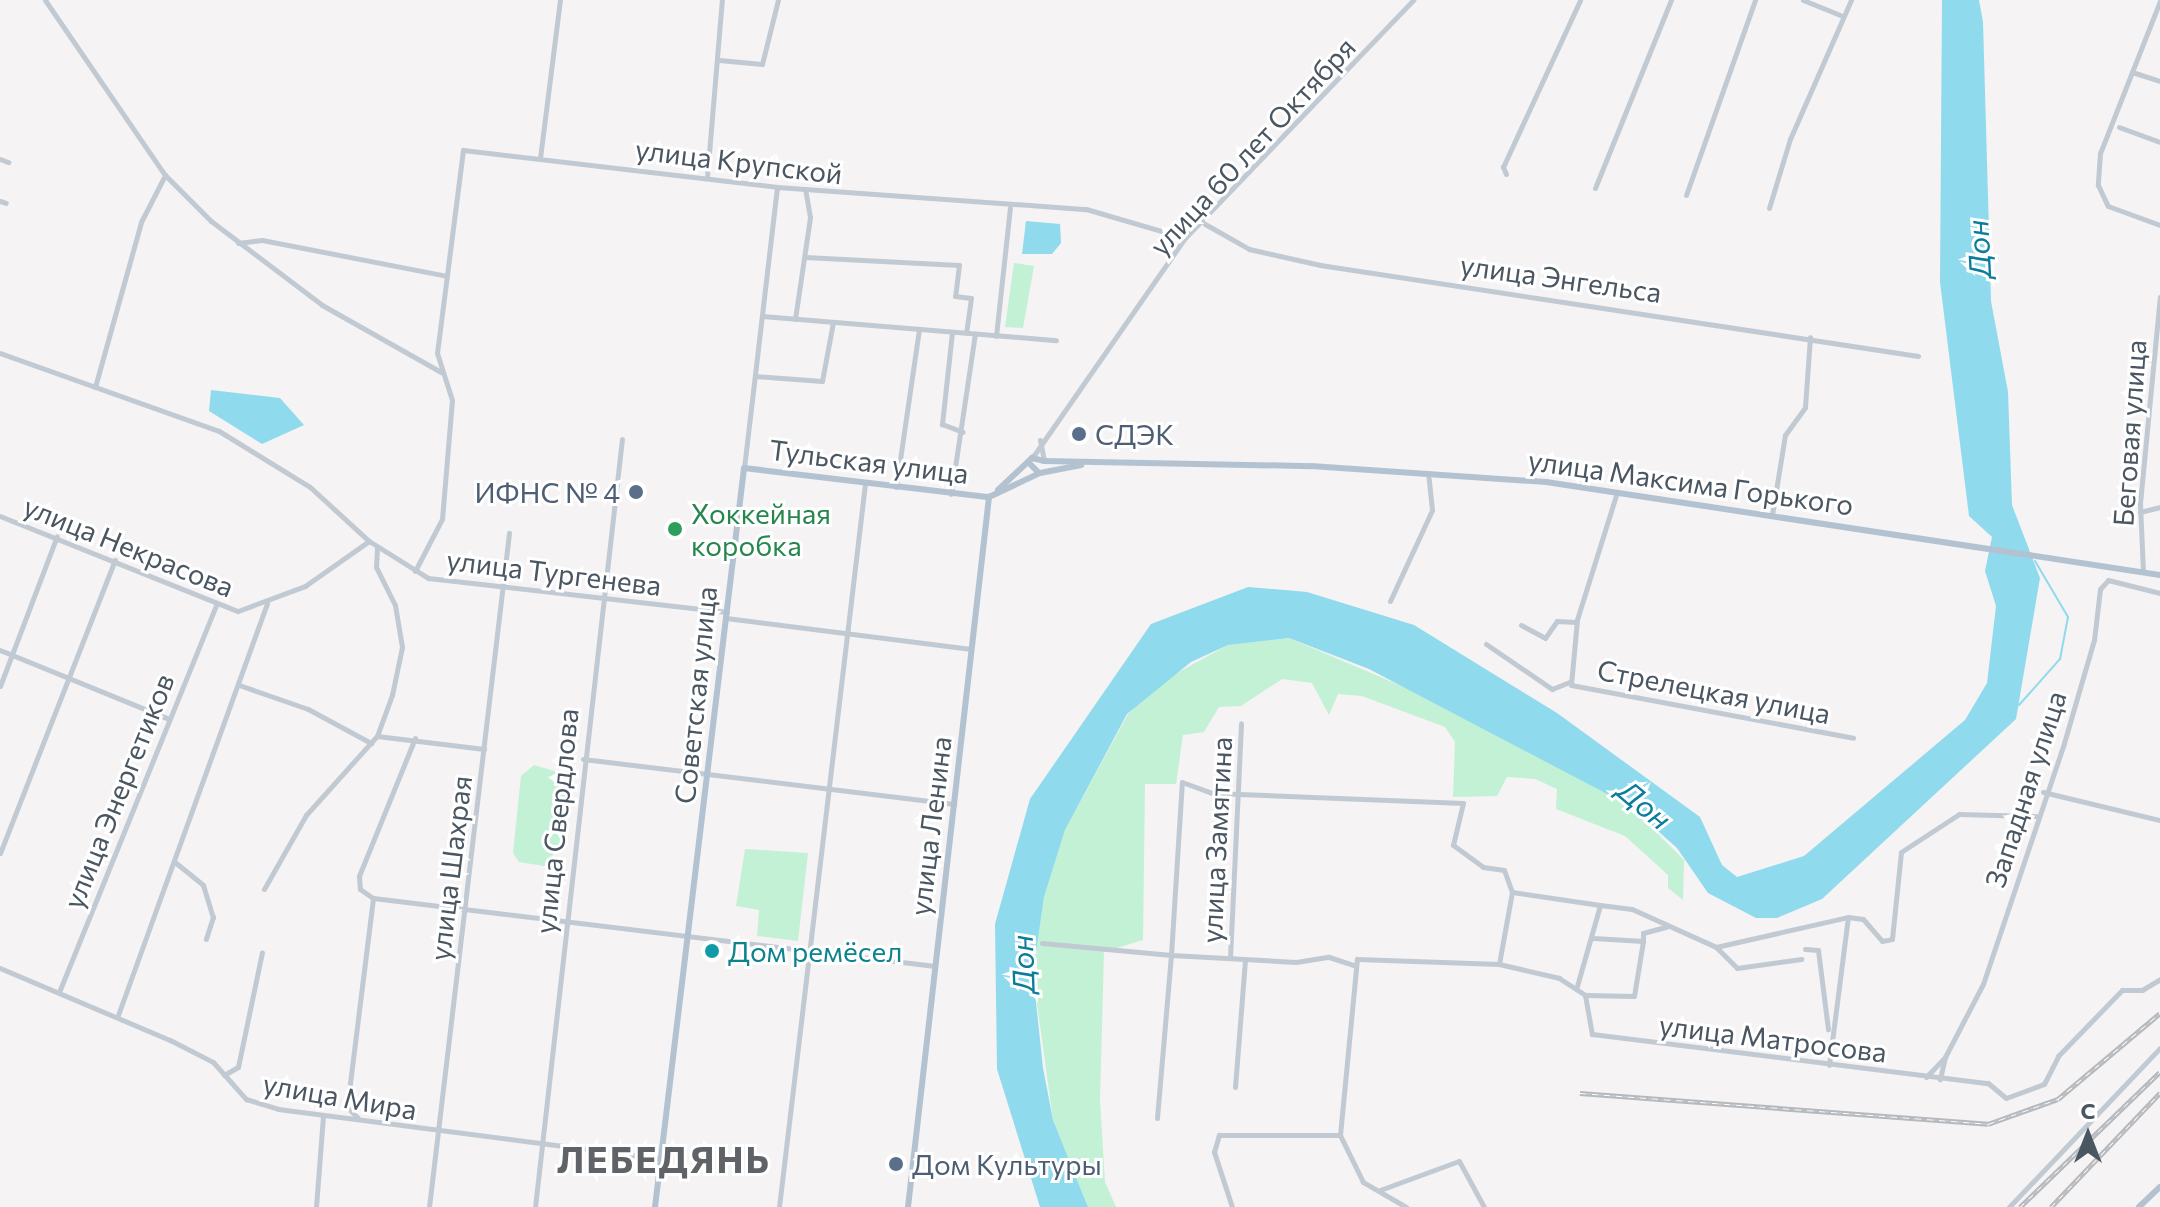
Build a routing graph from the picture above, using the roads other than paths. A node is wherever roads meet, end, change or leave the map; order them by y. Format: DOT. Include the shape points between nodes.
graph roads {
  1 [pos="45,0"];
  2 [pos="560,0"];
  3 [pos="722,0"];
  4 [pos="778,0"];
  5 [pos="1413,0"];
  6 [pos="1580,0"];
  7 [pos="1671,0"];
  8 [pos="1755,0"];
  9 [pos="1803,0"];
  10 [pos="1851,0"];
  11 [pos="2160,1"];
  12 [pos="1840,15"];
  13 [pos="719,60"];
  14 [pos="2132,72"];
  15 [pos="2160,81"];
  16 [pos="2119,127"];
  17 [pos="2160,142"];
  18 [pos="540,158"];
  19 [pos="0,159"];
  20 [pos="8,162"];
  21 [pos="1506,174"];
  22 [pos="165,175"];
  23 [pos="707,177"];
  24 [pos="777,187"];
  25 [pos="1595,188"];
  26 [pos="805,190"];
  27 [pos="1686,195"];
  28 [pos="1010,208"];
  29 [pos="1769,208"];
  30 [pos="1205,224"];
  31 [pos="2160,225"];
  32 [pos="1185,238"];
  33 [pos="237,243"];
  34 [pos="805,257"];
  35 [pos="447,276"];
  36 [pos="2160,297"];
  37 [pos="762,316"];
  38 [pos="795,319"];
  39 [pos="833,322"];
  40 [pos="919,329"];
  41 [pos="952,332"];
  42 [pos="966,333"];
  43 [pos="975,334"];
  44 [pos="996,336"];
  45 [pos="1810,337"];
  46 [pos="1056,340"];
  47 [pos="0,353"];
  48 [pos="1918,356"];
  49 [pos="441,372"];
  50 [pos="755,376"];
  51 [pos="95,387"];
  52 [pos="963,432"];
  53 [pos="622,439"];
  54 [pos="1040,439"];
  55 [pos="1030,460"];
  56 [pos="1044,461"];
  57 [pos="1093,464"];
  58 [pos="744,468"];
  59 [pos="1040,473"];
  60 [pos="1428,473"];
  61 [pos="865,484"];
  62 [pos="896,488"];
  63 [pos="1617,492"];
  64 [pos="951,494"];
  65 [pos="989,497"];
  66 [pos="2160,507"];
  67 [pos="2140,512"];
  68 [pos="1772,515"];
  69 [pos="0,516"];
  70 [pos="509,533"];
  71 [pos="57,536"];
  72 [pos="369,541"];
  73 [pos="377,547"];
  74 [pos="115,560"];
  75 [pos="415,571"];
  76 [pos="2143,572"];
  77 [pos="2160,575"];
  78 [pos="504,587"];
  79 [pos="2160,593"];
  80 [pos="604,598"];
  81 [pos="1390,601"];
  82 [pos="267,603"];
  83 [pos="216,606"];
  84 [pos="726,615"];
  85 [pos="1576,622"];
  86 [pos="1521,625"];
  87 [pos="847,634"];
  88 [pos="1486,644"];
  89 [pos="971,649"];
  90 [pos="0,650"];
  91 [pos="12,655"];
  92 [pos="67,678"];
  93 [pos="1569,682"];
  94 [pos="239,685"];
  95 [pos="0,686"];
  96 [pos="169,719"];
  97 [pos="1241,723"];
  98 [pos="377,736"];
  99 [pos="415,738"];
  100 [pos="1853,738"];
  101 [pos="371,743"];
  102 [pos="484,749"];
  103 [pos="583,759"];
  104 [pos="709,776"];
  105 [pos="829,789"];
  106 [pos="2043,792"];
  107 [pos="1237,794"];
  108 [pos="954,804"];
  109 [pos="2036,816"];
  110 [pos="2160,820"];
  111 [pos="0,853"];
  112 [pos="176,863"];
  113 [pos="264,889"];
  114 [pos="1512,892"];
  115 [pos="373,898"];
  116 [pos="1600,905"];
  117 [pos="467,909"];
  118 [pos="1848,917"];
  119 [pos="565,920"];
  120 [pos="1667,927"];
  121 [pos="690,934"];
  122 [pos="1593,938"];
  123 [pos="206,939"];
  124 [pos="1643,941"];
  125 [pos="1042,943"];
  126 [pos="1716,947"];
  127 [pos="1805,949"];
  128 [pos="809,951"];
  129 [pos="262,952"];
  130 [pos="1171,955"];
  131 [pos="1230,958"];
  132 [pos="1245,959"];
  133 [pos="1801,959"];
  134 [pos="1499,964"];
  135 [pos="1354,965"];
  136 [pos="935,966"];
  137 [pos="0,968"];
  138 [pos="2160,979"];
  139 [pos="1825,980"];
  140 [pos="1577,986"];
  141 [pos="59,992"];
  142 [pos="1585,995"];
  143 [pos="1832,1004"];
  144 [pos="118,1015"];
  145 [pos="1829,1029"];
  146 [pos="2160,1048"];
  147 [pos="1945,1057"];
  148 [pos="1829,1065"];
  149 [pos="224,1075"];
  150 [pos="1926,1077"];
  151 [pos="1940,1079"];
  152 [pos="1235,1087"];
  153 [pos="323,1115"];
  154 [pos="1157,1118"];
  155 [pos="358,1119"];
  156 [pos="440,1134"];
  157 [pos="1340,1135"];
  158 [pos="540,1147"];
  159 [pos="661,1159"];
  160 [pos="2160,1187"];
  161 [pos="1379,1191"];
  162 [pos="316,1207"];
  163 [pos="429,1207"];
  164 [pos="535,1207"];
  165 [pos="655,1207"];
  166 [pos="779,1207"];
  167 [pos="908,1207"];
  168 [pos="1232,1207"];
  169 [pos="1406,1207"];
  170 [pos="1484,1207"];
  171 [pos="2009,1207"];
  172 [pos="2139,1207"];
  1 -- 22 [label="street"];
  2 -- 18 [label="street"];
  3 -- 13 [label="street"];
  4 -- 13 [label="street" via="762,64"];
  5 -- 30 [label="street, улица 60 лет Октября"];
  6 -- 21 [label="street" via="1503,167"];
  7 -- 25 [label="street"];
  8 -- 27 [label="street"];
  9 -- 12 [label="street"];
  10 -- 12 [label="street"];
  11 -- 14 [label="street"];
  12 -- 29 [label="street"];
  13 -- 23 [label="street"];
  14 -- 15 [label="street"];
  14 -- 31 [label="street" via="2100,153 2098,185 2108,206"];
  16 -- 17 [label="street"];
  18 -- 23 [label="street, улица Крупской"];
  18 -- 35 [label="street, улица Крупской" via="463,150"];
  19 -- 20 [label="street"];
  22 -- 33 [label="street"];
  22 -- 51 [label="street" via="141,222"];
  23 -- 24 [label="street, улица Крупской"];
  24 -- 26 [label="street, улица Крупской"];
  24 -- 37 [label="street, Советская улица"];
  26 -- 28 [label="street, улица Крупской"];
  26 -- 34 [label="street"];
  28 -- 32 [label="street, улица Крупской" via="1086,209"];
  28 -- 44 [label="street"];
  30 -- 32 [label="street, улица 60 лет Октября"];
  30 -- 45 [label="street, улица Энгельса" via="1249,249 1320,265"];
  32 -- 54 [label="street, улица 60 лет Октября"];
  33 -- 35 [label="street" via="262,240"];
  33 -- 49 [label="street" via="322,305"];
  34 -- 38 [label="street"];
  34 -- 42 [label="street" via="959,265 955,296 971,298"];
  35 -- 49 [label="street"];
  36 -- 67 [label="street, Беговая улица"];
  37 -- 38 [label="street"];
  37 -- 50 [label="street, Советская улица"];
  38 -- 39 [label="street"];
  39 -- 40 [label="street"];
  39 -- 50 [label="street" via="822,381"];
  40 -- 41 [label="street"];
  40 -- 62 [label="street"];
  41 -- 42 [label="street"];
  41 -- 52 [label="street" via="942,424"];
  42 -- 43 [label="street"];
  43 -- 44 [label="street"];
  43 -- 52 [label="street"];
  44 -- 46 [label="street"];
  45 -- 48 [label="street, улица Энгельса"];
  45 -- 68 [label="street" via="1805,407 1785,435"];
  47 -- 51 [label="street, улица Тургенева"];
  49 -- 75 [label="street" via="452,400 442,519"];
  50 -- 58 [label="street, Советская улица"];
  51 -- 72 [label="street, улица Тургенева" via="219,431 310,487"];
  52 -- 64 [label="street"];
  53 -- 80 [label="street, улица Свердлова"];
  54 -- 55 [label="street, улица 60 лет Октября"];
  54 -- 56 [label="street"];
  55 -- 56 [label="main road, улица Максима Горького"];
  55 -- 59 [label="main road"];
  55 -- 65 [label="main road, Тульская улица"];
  56 -- 57 [label="main road, улица Максима Горького"];
  56 -- 59 [label="main road"];
  57 -- 59 [label="main road, улица Максима Горького"];
  57 -- 60 [label="main road, улица Максима Горького"];
  58 -- 61 [label="main road, Тульская улица"];
  58 -- 84 [label="main road, Советская улица"];
  59 -- 65 [label="main road, Тульская улица"];
  60 -- 63 [label="main road, улица Максима Горького"];
  60 -- 81 [label="street" via="1432,510"];
  61 -- 62 [label="main road, Тульская улица"];
  61 -- 87 [label="street"];
  62 -- 64 [label="main road, Тульская улица"];
  63 -- 68 [label="main road, улица Максима Горького"];
  63 -- 85 [label="street, Стрелецкая улица"];
  64 -- 65 [label="main road, Тульская улица"];
  65 -- 89 [label="main road, улица Ленина"];
  66 -- 67 [label="street"];
  67 -- 76 [label="street, Беговая улица"];
  68 -- 76 [label="main road, улица Максима Горького"];
  69 -- 71 [label="street, улица Некрасова"];
  70 -- 78 [label="street, улица Шахрая"];
  71 -- 74 [label="street, улица Некрасова"];
  71 -- 91 [label="street"];
  72 -- 73 [label="street, улица Тургенева"];
  72 -- 82 [label="street, улица Некрасова"];
  73 -- 75 [label="street, улица Тургенева"];
  73 -- 98 [label="street" via="376,567 395,605 402,647"];
  74 -- 83 [label="street, улица Некрасова"];
  74 -- 92 [label="street"];
  75 -- 78 [label="street, улица Тургенева"];
  76 -- 77 [label="main road"];
  78 -- 80 [label="street, улица Тургенева"];
  78 -- 102 [label="street, улица Шахрая"];
  79 -- 106 [label="street, Западная улица" via="2108,580 2100,589 2094,640"];
  80 -- 84 [label="street, улица Тургенева"];
  80 -- 103 [label="street, улица Свердлова"];
  82 -- 83 [label="street, улица Некрасова" via="238,611"];
  82 -- 94 [label="street"];
  83 -- 96 [label="street, улица Энергетиков"];
  84 -- 87 [label="street, улица Тургенева"];
  84 -- 104 [label="main road, Советская улица"];
  85 -- 86 [label="street, Стрелецкая улица" via="1557,621 1545,638"];
  85 -- 93 [label="street, Стрелецкая улица"];
  87 -- 89 [label="street, улица Тургенева"];
  87 -- 105 [label="street"];
  88 -- 93 [label="street, Стрелецкая улица" via="1552,689"];
  89 -- 108 [label="main road, улица Ленина"];
  90 -- 91 [label="street"];
  91 -- 92 [label="street"];
  91 -- 95 [label="street"];
  92 -- 96 [label="street"];
  92 -- 111 [label="street"];
  93 -- 100 [label="street, Стрелецкая улица"];
  94 -- 101 [label="street" via="308,709"];
  94 -- 112 [label="street"];
  96 -- 141 [label="street, улица Энергетиков"];
  97 -- 107 [label="street, улица Замятина"];
  98 -- 99 [label="street"];
  98 -- 101 [label="street"];
  99 -- 102 [label="street"];
  99 -- 115 [label="street" via="359,876 360,889"];
  101 -- 113 [label="street" via="306,815"];
  102 -- 117 [label="street, улица Шахрая"];
  103 -- 104 [label="street"];
  103 -- 119 [label="street, улица Свердлова"];
  104 -- 105 [label="street"];
  104 -- 121 [label="main road, Советская улица"];
  105 -- 108 [label="street"];
  105 -- 128 [label="street"];
  106 -- 109 [label="street, Западная улица"];
  106 -- 110 [label="street"];
  107 -- 114 [label="street" via="1463,803 1453,845 1483,867 1504,870"];
  107 -- 130 [label="street, улица Замятина" via="1182,782"];
  107 -- 131 [label="street, улица Замятина"];
  108 -- 136 [label="main road, улица Ленина"];
  109 -- 118 [label="street" via="1959,814 1901,852 1892,939 1882,941 1863,919"];
  109 -- 147 [label="street, Западная улица" via="1983,984"];
  112 -- 123 [label="street" via="203,885 213,917"];
  112 -- 144 [label="street"];
  114 -- 116 [label="street"];
  114 -- 134 [label="street"];
  115 -- 117 [label="street"];
  115 -- 155 [label="street" via="347,1107"];
  116 -- 120 [label="street" via="1632,909"];
  116 -- 122 [label="street"];
  117 -- 119 [label="street"];
  117 -- 156 [label="street, улица Шахрая"];
  118 -- 126 [label="street"];
  118 -- 143 [label="street"];
  119 -- 121 [label="street"];
  119 -- 158 [label="street, улица Свердлова"];
  120 -- 124 [label="street" via="1643,933"];
  120 -- 126 [label="street"];
  121 -- 128 [label="street"];
  121 -- 159 [label="main road, Советская улица"];
  122 -- 124 [label="street"];
  122 -- 140 [label="street"];
  124 -- 142 [label="street" via="1634,996"];
  125 -- 130 [label="street, улица Замятина"];
  126 -- 133 [label="street" via="1737,968"];
  127 -- 139 [label="street" via="1818,950"];
  128 -- 136 [label="street"];
  128 -- 166 [label="street"];
  129 -- 149 [label="street" via="238,1067"];
  130 -- 131 [label="street, улица Замятина"];
  130 -- 154 [label="street, улица Замятина"];
  131 -- 132 [label="street, улица Замятина"];
  132 -- 135 [label="street, улица Замятина" via="1329,957"];
  132 -- 152 [label="street, улица Замятина"];
  134 -- 135 [label="street, улица Замятина"];
  134 -- 140 [label="street, улица Замятина"];
  135 -- 157 [label="street"];
  136 -- 167 [label="main road, улица Ленина"];
  137 -- 141 [label="street, улица Мира"];
  138 -- 151 [label="street, улица Матросова" via="2142,990 2122,990 2058,1056 2044,1084 2006,1098 1988,1083"];
  139 -- 143 [label="street"];
  139 -- 145 [label="street"];
  140 -- 142 [label="street"];
  141 -- 144 [label="street, улица Мира"];
  142 -- 148 [label="street, улица Матросова" via="1592,1034"];
  143 -- 145 [label="street"];
  144 -- 149 [label="street, улица Мира"];
  145 -- 148 [label="street"];
  146 -- 171 [label="street"];
  147 -- 150 [label="street"];
  147 -- 151 [label="street"];
  148 -- 150 [label="street, улица Матросова"];
  149 -- 153 [label="street, улица Мира" via="246,1099"];
  150 -- 151 [label="street, улица Матросова"];
  153 -- 155 [label="street, улица Мира"];
  153 -- 162 [label="street"];
  155 -- 156 [label="street, улица Мира"];
  156 -- 158 [label="street, улица Мира"];
  156 -- 163 [label="street, улица Шахрая"];
  157 -- 161 [label="street" via="1363,1182"];
  157 -- 168 [label="street" via="1219,1135 1214,1152"];
  158 -- 159 [label="street, улица Мира"];
  158 -- 164 [label="street, улица Свердлова"];
  159 -- 165 [label="main road, Советская улица"];
  160 -- 172 [label="main road"];
  161 -- 169 [label="street"];
  161 -- 170 [label="street" via="1459,1161"];
}
